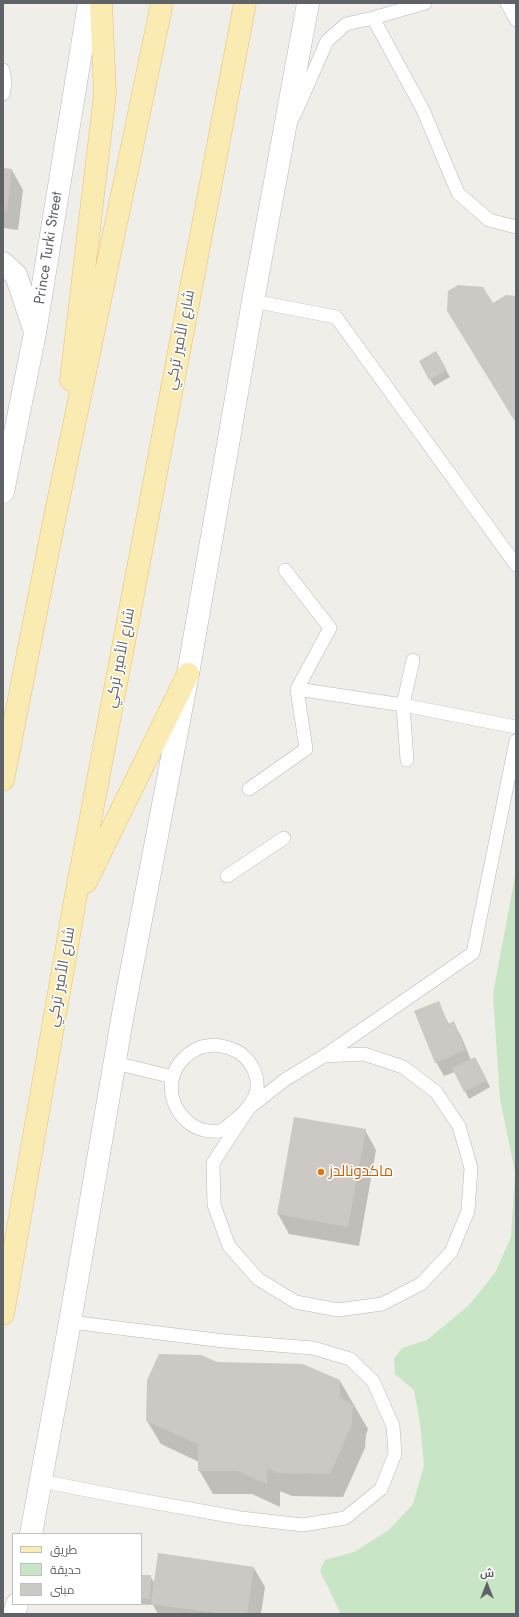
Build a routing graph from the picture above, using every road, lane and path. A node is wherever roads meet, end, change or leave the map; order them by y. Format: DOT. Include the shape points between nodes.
graph roads {
  1 [pos="89,3"];
  2 [pos="101,3"];
  3 [pos="162,3"];
  4 [pos="245,3"];
  5 [pos="308,3"];
  6 [pos="425,3"];
  7 [pos="507,3"];
  8 [pos="373,18"];
  9 [pos="516,20"];
  10 [pos="3,70"];
  11 [pos="3,94"];
  12 [pos="285,137"];
  13 [pos="516,227"];
  14 [pos="3,263"];
  15 [pos="253,301"];
  16 [pos="35,333"];
  17 [pos="3,492"];
  18 [pos="54,526"];
  19 [pos="516,565"];
  20 [pos="286,570"];
  21 [pos="413,660"];
  22 [pos="188,674"];
  23 [pos="297,689"];
  24 [pos="403,705"];
  25 [pos="516,727"];
  26 [pos="516,741"];
  27 [pos="407,760"];
  28 [pos="3,780"];
  29 [pos="249,789"];
  30 [pos="284,838"];
  31 [pos="228,876"];
  32 [pos="74,906"];
  33 [pos="324,1056"];
  34 [pos="115,1063"];
  35 [pos="173,1077"];
  36 [pos="249,1108"];
  37 [pos="3,1310"];
  38 [pos="70,1322"];
  39 [pos="42,1481"];
  40 [pos="32,1533"];
  1 -- 16 [label="street, Prince Turki Street"];
  2 -- 18 [label="main road" via="104,94"];
  3 -- 18 [label="main road"];
  4 -- 32 [label="main road, شارع الأمير تركي"];
  5 -- 12 [label="street"];
  6 -- 8 [label="lane"];
  7 -- 9 [label="lane"];
  8 -- 12 [label="lane" via="346,24 327,41"];
  8 -- 13 [label="lane" via="423,110 458,193 489,220"];
  10 -- 11 [label="lane"];
  12 -- 15 [label="street"];
  14 -- 16 [label="street" via="16,276"];
  15 -- 19 [label="lane" via="336,317"];
  15 -- 22 [label="street"];
  16 -- 17 [label="street, Prince Turki Street"];
  18 -- 28 [label="main road"];
  20 -- 23 [label="lane" via="330,628"];
  21 -- 24 [label="lane"];
  22 -- 32 [label="main road"];
  22 -- 34 [label="street"];
  23 -- 24 [label="lane"];
  23 -- 29 [label="lane" via="306,749"];
  24 -- 25 [label="lane"];
  24 -- 27 [label="lane"];
  26 -- 33 [label="lane" via="473,953"];
  30 -- 31 [label="lane"];
  32 -- 37 [label="main road, شارع الأمير تركي"];
  33 -- 36 [label="lane" via="286,1079"];
  33 -- 36 [label="lane" via="364,1054 403,1067 436,1092 460,1126 471,1168 468,1211 451,1252 421,1284 382,1304 338,1310 296,1302 258,1279 229,1246 214,1205 213,1163"];
  34 -- 35 [label="lane"];
  34 -- 38 [label="street"];
  35 -- 36 [label="lane" via="171,1090 174,1104 182,1117 193,1126 207,1131 221,1131"];
  35 -- 36 [label="lane" via="178,1064 200,1047 228,1047 240,1053 250,1063 256,1076 258,1091"];
  38 -- 39 [label="street"];
  38 -- 39 [label="lane" via="224,1341 313,1348 350,1359 373,1381 393,1426 395,1454 381,1489 345,1518 302,1525 241,1518"];
  39 -- 40 [label="street"];
}
